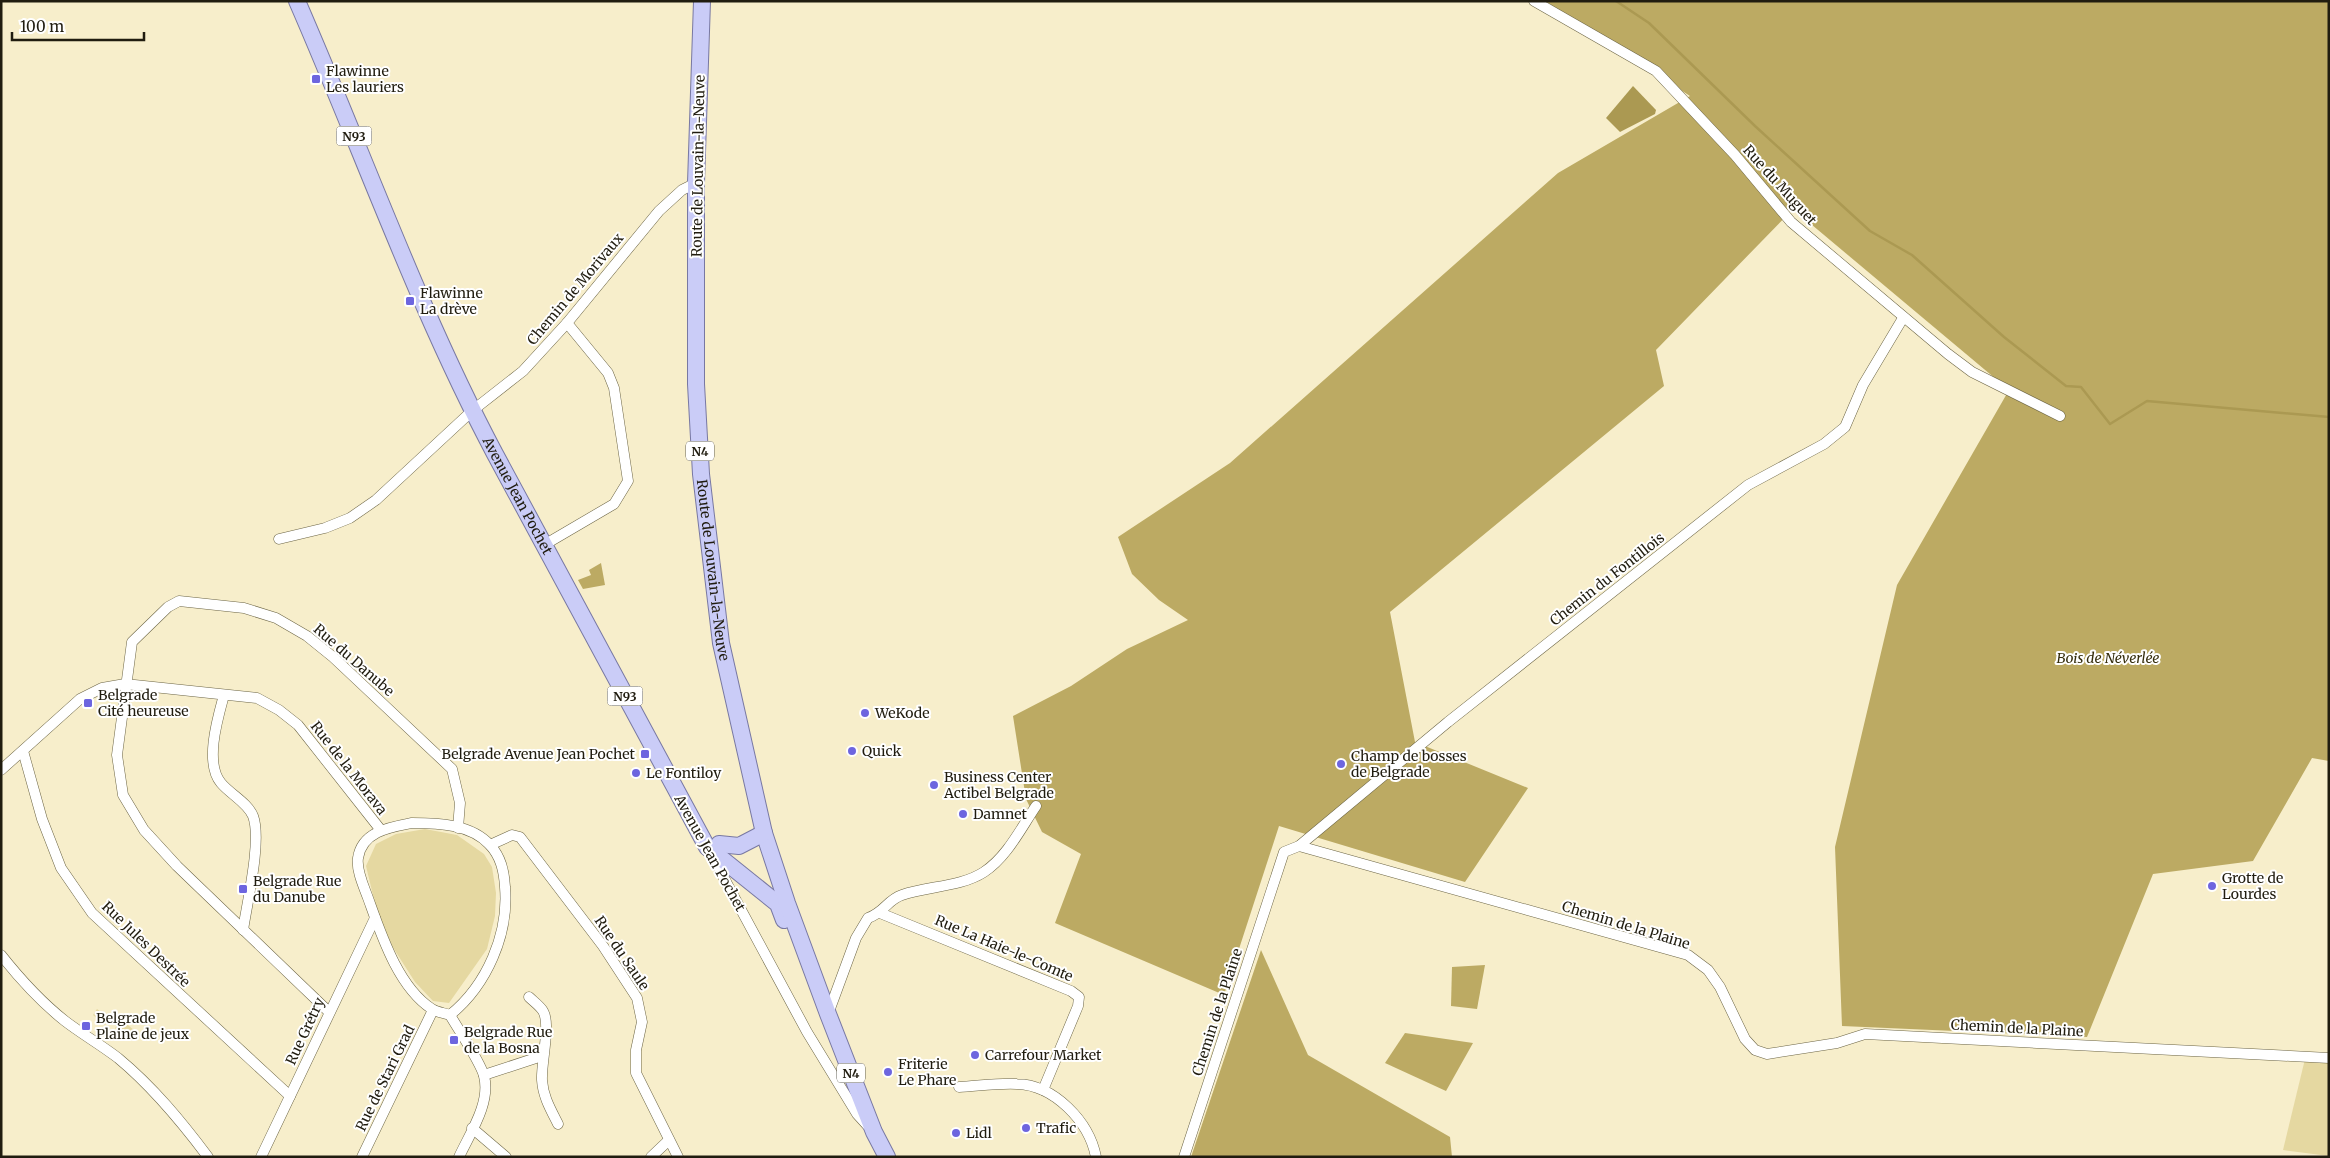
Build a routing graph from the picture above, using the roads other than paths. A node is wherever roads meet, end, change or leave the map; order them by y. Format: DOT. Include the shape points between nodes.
graph roads {
  1 [pos="297,1"];
  2 [pos="702,1"];
  3 [pos="1534,1"];
  4 [pos="696,183"];
  5 [pos="1903,318"];
  6 [pos="567,323"];
  7 [pos="472,411"];
  8 [pos="2060,416"];
  9 [pos="279,539"];
  10 [pos="544,545"];
  11 [pos="125,684"];
  12 [pos="224,694"];
  13 [pos="24,751"];
  14 [pos="1,770"];
  15 [pos="1036,806"];
  16 [pos="458,828"];
  17 [pos="380,829"];
  18 [pos="764,833"];
  19 [pos="490,845"];
  20 [pos="713,845"];
  21 [pos="1299,846"];
  22 [pos="787,903"];
  23 [pos="880,914"];
  24 [pos="375,918"];
  25 [pos="243,930"];
  26 [pos="803,947"];
  27 [pos="1,955"];
  28 [pos="529,997"];
  29 [pos="433,1010"];
  30 [pos="329,1012"];
  31 [pos="828,1014"];
  32 [pos="450,1015"];
  33 [pos="542,1056"];
  34 [pos="2329,1058"];
  35 [pos="484,1076"];
  36 [pos="959,1087"];
  37 [pos="1043,1090"];
  38 [pos="290,1096"];
  39 [pos="558,1124"];
  40 [pos="472,1128"];
  41 [pos="874,1132"];
  42 [pos="669,1140"];
  43 [pos="208,1157"];
  44 [pos="261,1157"];
  45 [pos="362,1157"];
  46 [pos="459,1157"];
  47 [pos="506,1157"];
  48 [pos="651,1157"];
  49 [pos="678,1157"];
  50 [pos="887,1157"];
  51 [pos="1096,1157"];
  52 [pos="1184,1157"];
  1 -- 7 [label="main road, N93"];
  2 -- 4 [label="main road, Route de Louvain-la-Neuve / N4"];
  3 -- 5 [label="street, Rue du Muguet" via="1656,71 1735,155 1791,222"];
  4 -- 6 [label="street, Chemin de Morivaux" via="658,210"];
  4 -- 18 [label="main road, Route de Louvain-la-Neuve / N4" via="696,384 701,474 721,643"];
  5 -- 8 [label="street, Rue du Muguet" via="1972,372"];
  5 -- 21 [label="street, Chemin du Fontillois" via="1863,385 1845,427 1824,444 1748,485 1448,722"];
  6 -- 7 [label="street, Chemin de Morivaux" via="523,371"];
  6 -- 10 [label="street" via="608,373 614,388 628,481 614,504"];
  7 -- 9 [label="street, Chemin de Morivaux" via="376,500 350,518 326,528"];
  7 -- 10 [label="main road, Avenue Jean Pochet / N93"];
  10 -- 20 [label="main road, Avenue Jean Pochet / N93"];
  10 -- 20 [label="main road, N93" via="707,825"];
  11 -- 12 [label="street, Rue de la Morava"];
  11 -- 13 [label="street, Rue de la Morava" via="102,688 80,699"];
  11 -- 16 [label="street, Rue du Danube" via="132,642 179,601 244,608 276,618 307,636 333,657 452,769 460,803"];
  11 -- 25 [label="street, Rue du Danube" via="117,755 123,795 144,830"];
  12 -- 17 [label="street, Rue de la Morava" via="257,698 298,725"];
  12 -- 25 [label="street" via="215,728 213,762 220,782 252,815 256,836"];
  13 -- 14 [label="street, Rue de la Morava"];
  13 -- 38 [label="street, Rue Jules Destrée" via="42,819 61,868 92,913"];
  15 -- 23 [label="street" via="1014,839 983,873 900,895"];
  16 -- 17 [label="street" via="446,824 412,823"];
  16 -- 19 [label="street"];
  17 -- 24 [label="street" via="366,842 358,858"];
  18 -- 20 [label="main road" via="739,846"];
  18 -- 22 [label="main road, Route de Louvain-la-Neuve / N4"];
  19 -- 32 [label="street" via="503,866 506,904 501,938 486,972"];
  19 -- 42 [label="street, Rue du Saule" via="512,834 520,837 603,946 637,998 642,1022 636,1050 636,1073"];
  20 -- 22 [label="main road"];
  20 -- 26 [label="main road, N93" via="778,904 792,938"];
  20 -- 41 [label="street, Avenue Jean Pochet" via="806,1032 857,1114"];
  21 -- 34 [label="street, Chemin de la Plaine" via="1688,955 1708,970 1720,987 1745,1039 1755,1050 1766,1054 1837,1043 1866,1034"];
  21 -- 52 [label="street, Chemin de la Plaine" via="1284,852"];
  22 -- 26 [label="main road, Route de Louvain-la-Neuve / N4"];
  23 -- 31 [label="street" via="868,918 856,938"];
  23 -- 37 [label="street, Rue La Haie-le-Comte" via="1071,991 1079,998"];
  24 -- 29 [label="street" via="399,972"];
  24 -- 30 [label="street, Rue Grétry"];
  25 -- 30 [label="street, Rue du Danube"];
  26 -- 31 [label="main road, N4"];
  27 -- 43 [label="street" via="23,982 64,1020 118,1058 144,1081"];
  28 -- 33 [label="street" via="544,1012 547,1029"];
  29 -- 32 [label="street"];
  29 -- 45 [label="street, Rue de Stari Grad"];
  30 -- 38 [label="street, Rue Grétry"];
  31 -- 41 [label="main road, N4"];
  32 -- 35 [label="street"];
  33 -- 35 [label="street"];
  33 -- 39 [label="street" via="545,1100"];
  35 -- 40 [label="street" via="481,1110"];
  36 -- 37 [label="street" via="1018,1084"];
  37 -- 51 [label="street" via="1069,1108 1087,1130"];
  38 -- 44 [label="street, Rue Grétry"];
  40 -- 46 [label="street"];
  40 -- 47 [label="street"];
  41 -- 50 [label="main road, Avenue Jean Pochet / N4"];
  42 -- 48 [label="street"];
  42 -- 49 [label="street, Rue du Saule"];
}
